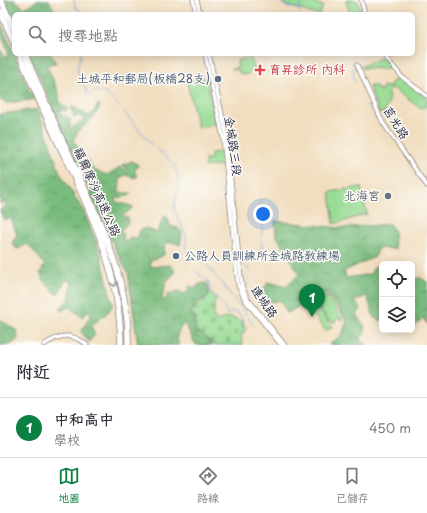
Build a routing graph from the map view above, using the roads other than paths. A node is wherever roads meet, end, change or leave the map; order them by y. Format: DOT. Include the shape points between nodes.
graph roads {
  1 [pos="1,0"];
  2 [pos="193,0"];
  3 [pos="197,0"];
  4 [pos="361,0"];
  5 [pos="0,11"];
  6 [pos="196,12"];
  7 [pos="200,12"];
  8 [pos="364,12"];
  9 [pos="12,25"];
  10 [pos="12,38"];
  11 [pos="20,56"];
  12 [pos="26,56"];
  13 [pos="205,56"];
  14 [pos="209,56"];
  15 [pos="385,56"];
  16 [pos="357,65"];
  17 [pos="427,96"];
  18 [pos="427,186"];
  19 [pos="235,241"];
  20 [pos="127,322"];
  21 [pos="44,345"];
  22 [pos="87,345"];
  23 [pos="120,345"];
  24 [pos="128,345"];
  25 [pos="132,345"];
  26 [pos="281,345"];
  27 [pos="285,345"];
  1 -- 9 [label="highway"];
  2 -- 6 [label="main road"];
  3 -- 7 [label="main road"];
  4 -- 8 [label="main road"];
  5 -- 10 [label="highway"];
  11 -- 23 [label="highway, 福爾摩沙高速公路, one-way" via="89,207 104,248 116,292"];
  12 -- 20 [label="highway, 福爾摩沙高速公路" via="109,245 123,294"];
  13 -- 19 [label="main road, 金城路三段" via="223,137"];
  14 -- 19 [label="main road, 金城路三段" via="226,133"];
  15 -- 17 [label="main road" via="402,77"];
  16 -- 18 [label="main road, 莒光路" via="383,123"];
  19 -- 26 [label="main road, 連城路" via="241,294"];
  19 -- 27 [label="main road, 連城路" via="243,290"];
  20 -- 24 [label="highway, 福爾摩沙高速公路"];
  20 -- 25 [label="highway"];
  21 -- 22 [label="main road" via="56,337 68,336 79,338"];
}
